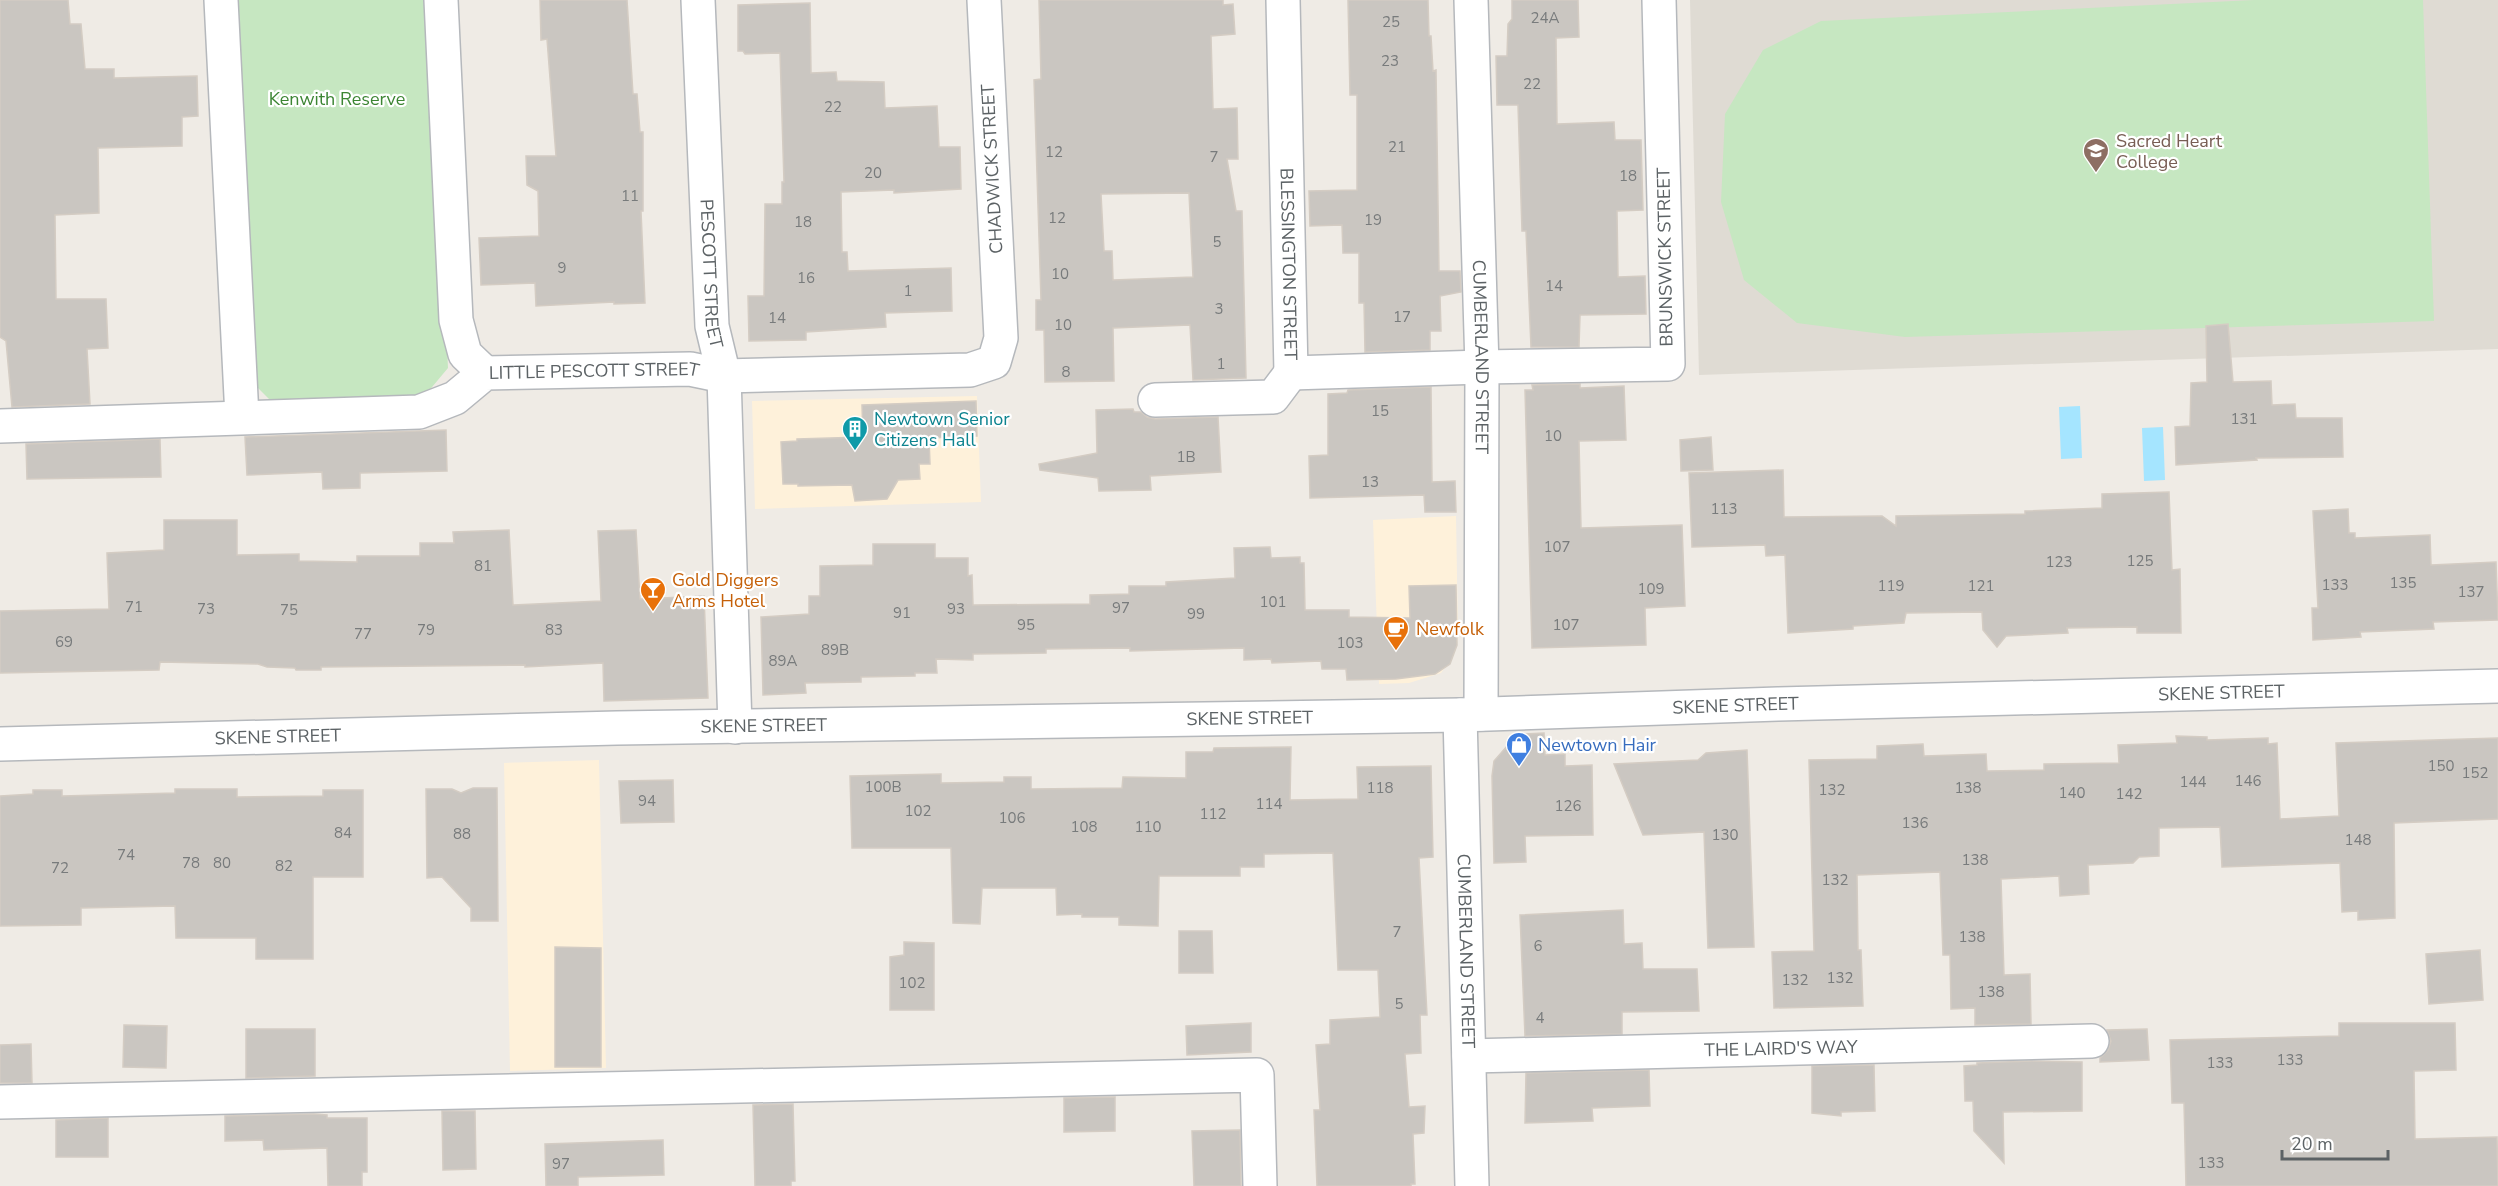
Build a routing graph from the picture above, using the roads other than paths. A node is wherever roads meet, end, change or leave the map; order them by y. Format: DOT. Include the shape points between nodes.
graph roads {
  1 [pos="221,0"];
  2 [pos="441,0"];
  3 [pos="698,0"];
  4 [pos="984,0"];
  5 [pos="1282,0"];
  6 [pos="1471,0"];
  7 [pos="1659,0"];
  8 [pos="1001,338"];
  9 [pos="1482,367"];
  10 [pos="485,373"];
  11 [pos="1292,373"];
  12 [pos="724,376"];
  13 [pos="1155,400"];
  14 [pos="242,417"];
  15 [pos="0,426"];
  16 [pos="2498,686"];
  17 [pos="1471,715"];
  18 [pos="735,727"];
  19 [pos="0,744"];
  20 [pos="2092,1041"];
  21 [pos="1469,1056"];
  22 [pos="0,1102"];
  23 [pos="1260,1186"];
  24 [pos="1472,1186"];
  1 -- 14 [label="street"];
  2 -- 10 [label="street" via="456,320 465,354"];
  3 -- 12 [label="street, PESCOTT STREET" via="712,326"];
  4 -- 8 [label="street, CHADWICK STREET"];
  5 -- 11 [label="street, BLESSINGTON STREET"];
  6 -- 9 [label="street, CUMBERLAND STREET"];
  7 -- 9 [label="street, BRUNSWICK STREET" via="1668,364"];
  8 -- 12 [label="street, LITTLE PESCOTT STREET" via="994,362 970,370"];
  9 -- 11 [label="street, BLESSINGTON STREET"];
  9 -- 17 [label="street, CUMBERLAND STREET"];
  10 -- 12 [label="street, LITTLE PESCOTT STREET" via="690,369"];
  10 -- 14 [label="street, LITTLE PESCOTT STREET" via="454,398 419,412"];
  11 -- 13 [label="street" via="1273,397"];
  12 -- 18 [label="street, PESCOTT STREET"];
  14 -- 15 [label="street, LITTLE PESCOTT STREET"];
  16 -- 17 [label="street, SKENE STREET"];
  17 -- 18 [label="street, SKENE STREET"];
  17 -- 21 [label="street, CUMBERLAND STREET"];
  18 -- 19 [label="street, SKENE STREET"];
  20 -- 21 [label="street, THE LAIRD'S WAY"];
  21 -- 24 [label="street, CUMBERLAND STREET"];
  22 -- 23 [label="street" via="1257,1075"];
}
